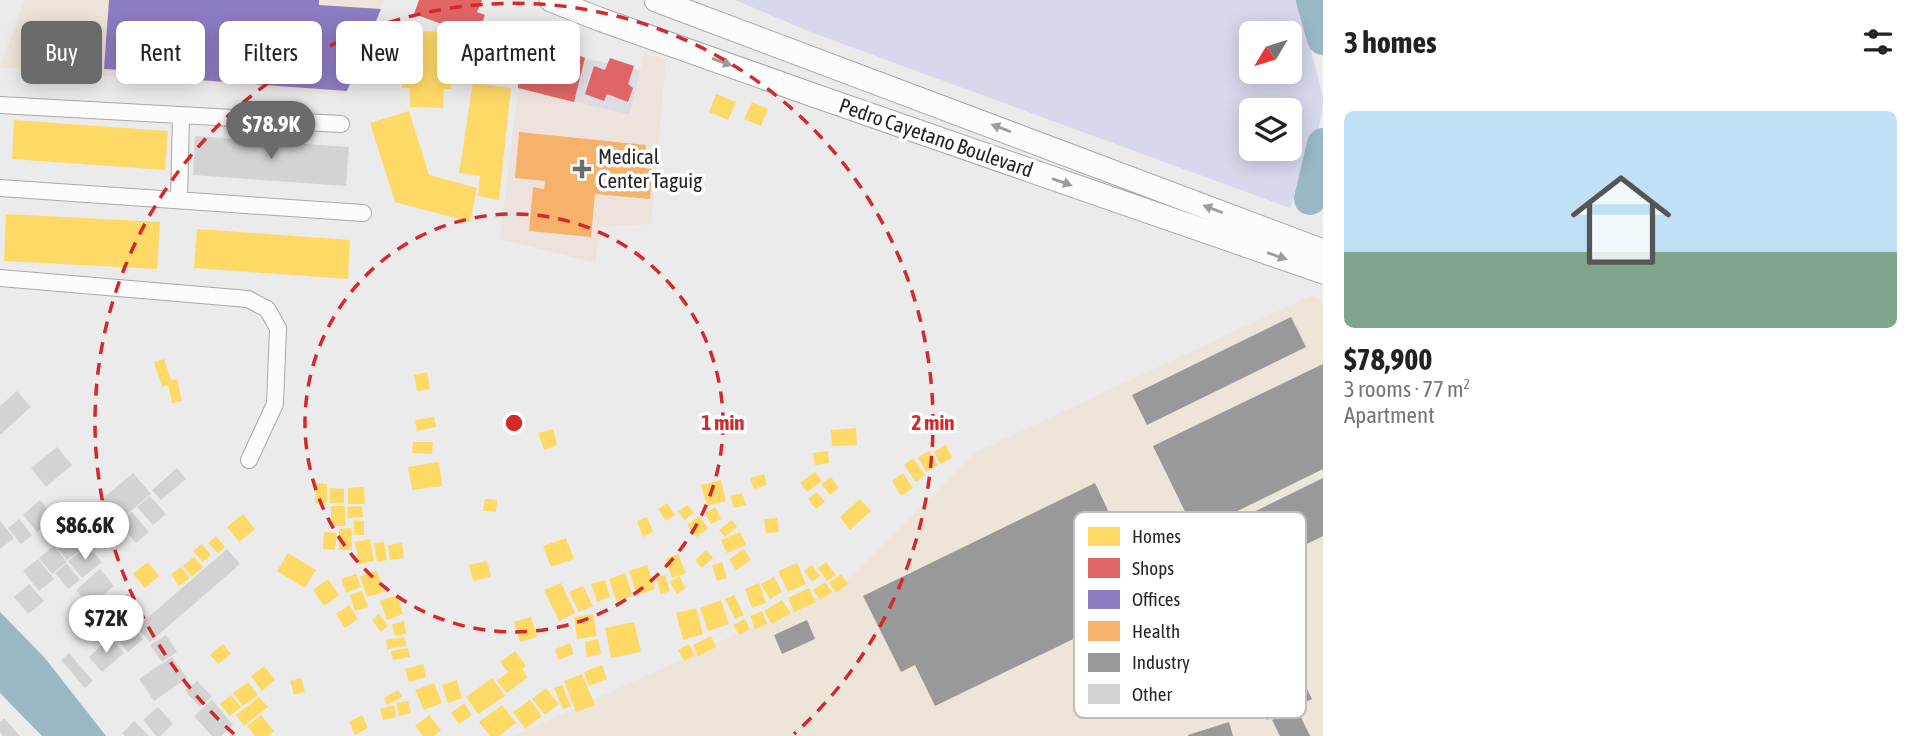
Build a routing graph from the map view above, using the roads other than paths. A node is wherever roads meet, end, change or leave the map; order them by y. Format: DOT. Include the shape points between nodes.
graph roads {
  1 [pos="551,0"];
  2 [pos="663,3"];
  3 [pos="658,39"];
  4 [pos="0,105"];
  5 [pos="181,115"];
  6 [pos="341,124"];
  7 [pos="0,188"];
  8 [pos="178,200"];
  9 [pos="363,213"];
  10 [pos="1323,251"];
  11 [pos="1323,272"];
  12 [pos="0,278"];
  13 [pos="249,460"];
  1 -- 3 [label="main road, Pedro Cayetano Boulevard"];
  2 -- 3 [label="main road"];
  10 -- 2 [label="main road, Pedro Cayetano Boulevard, one-way"];
  3 -- 11 [label="main road, Pedro Cayetano Boulevard, one-way"];
  4 -- 5 [label="street"];
  5 -- 6 [label="street"];
  5 -- 8 [label="street"];
  7 -- 8 [label="street"];
  8 -- 9 [label="street"];
  12 -- 13 [label="street" via="248,299 267,309 278,328 275,404"];
}
